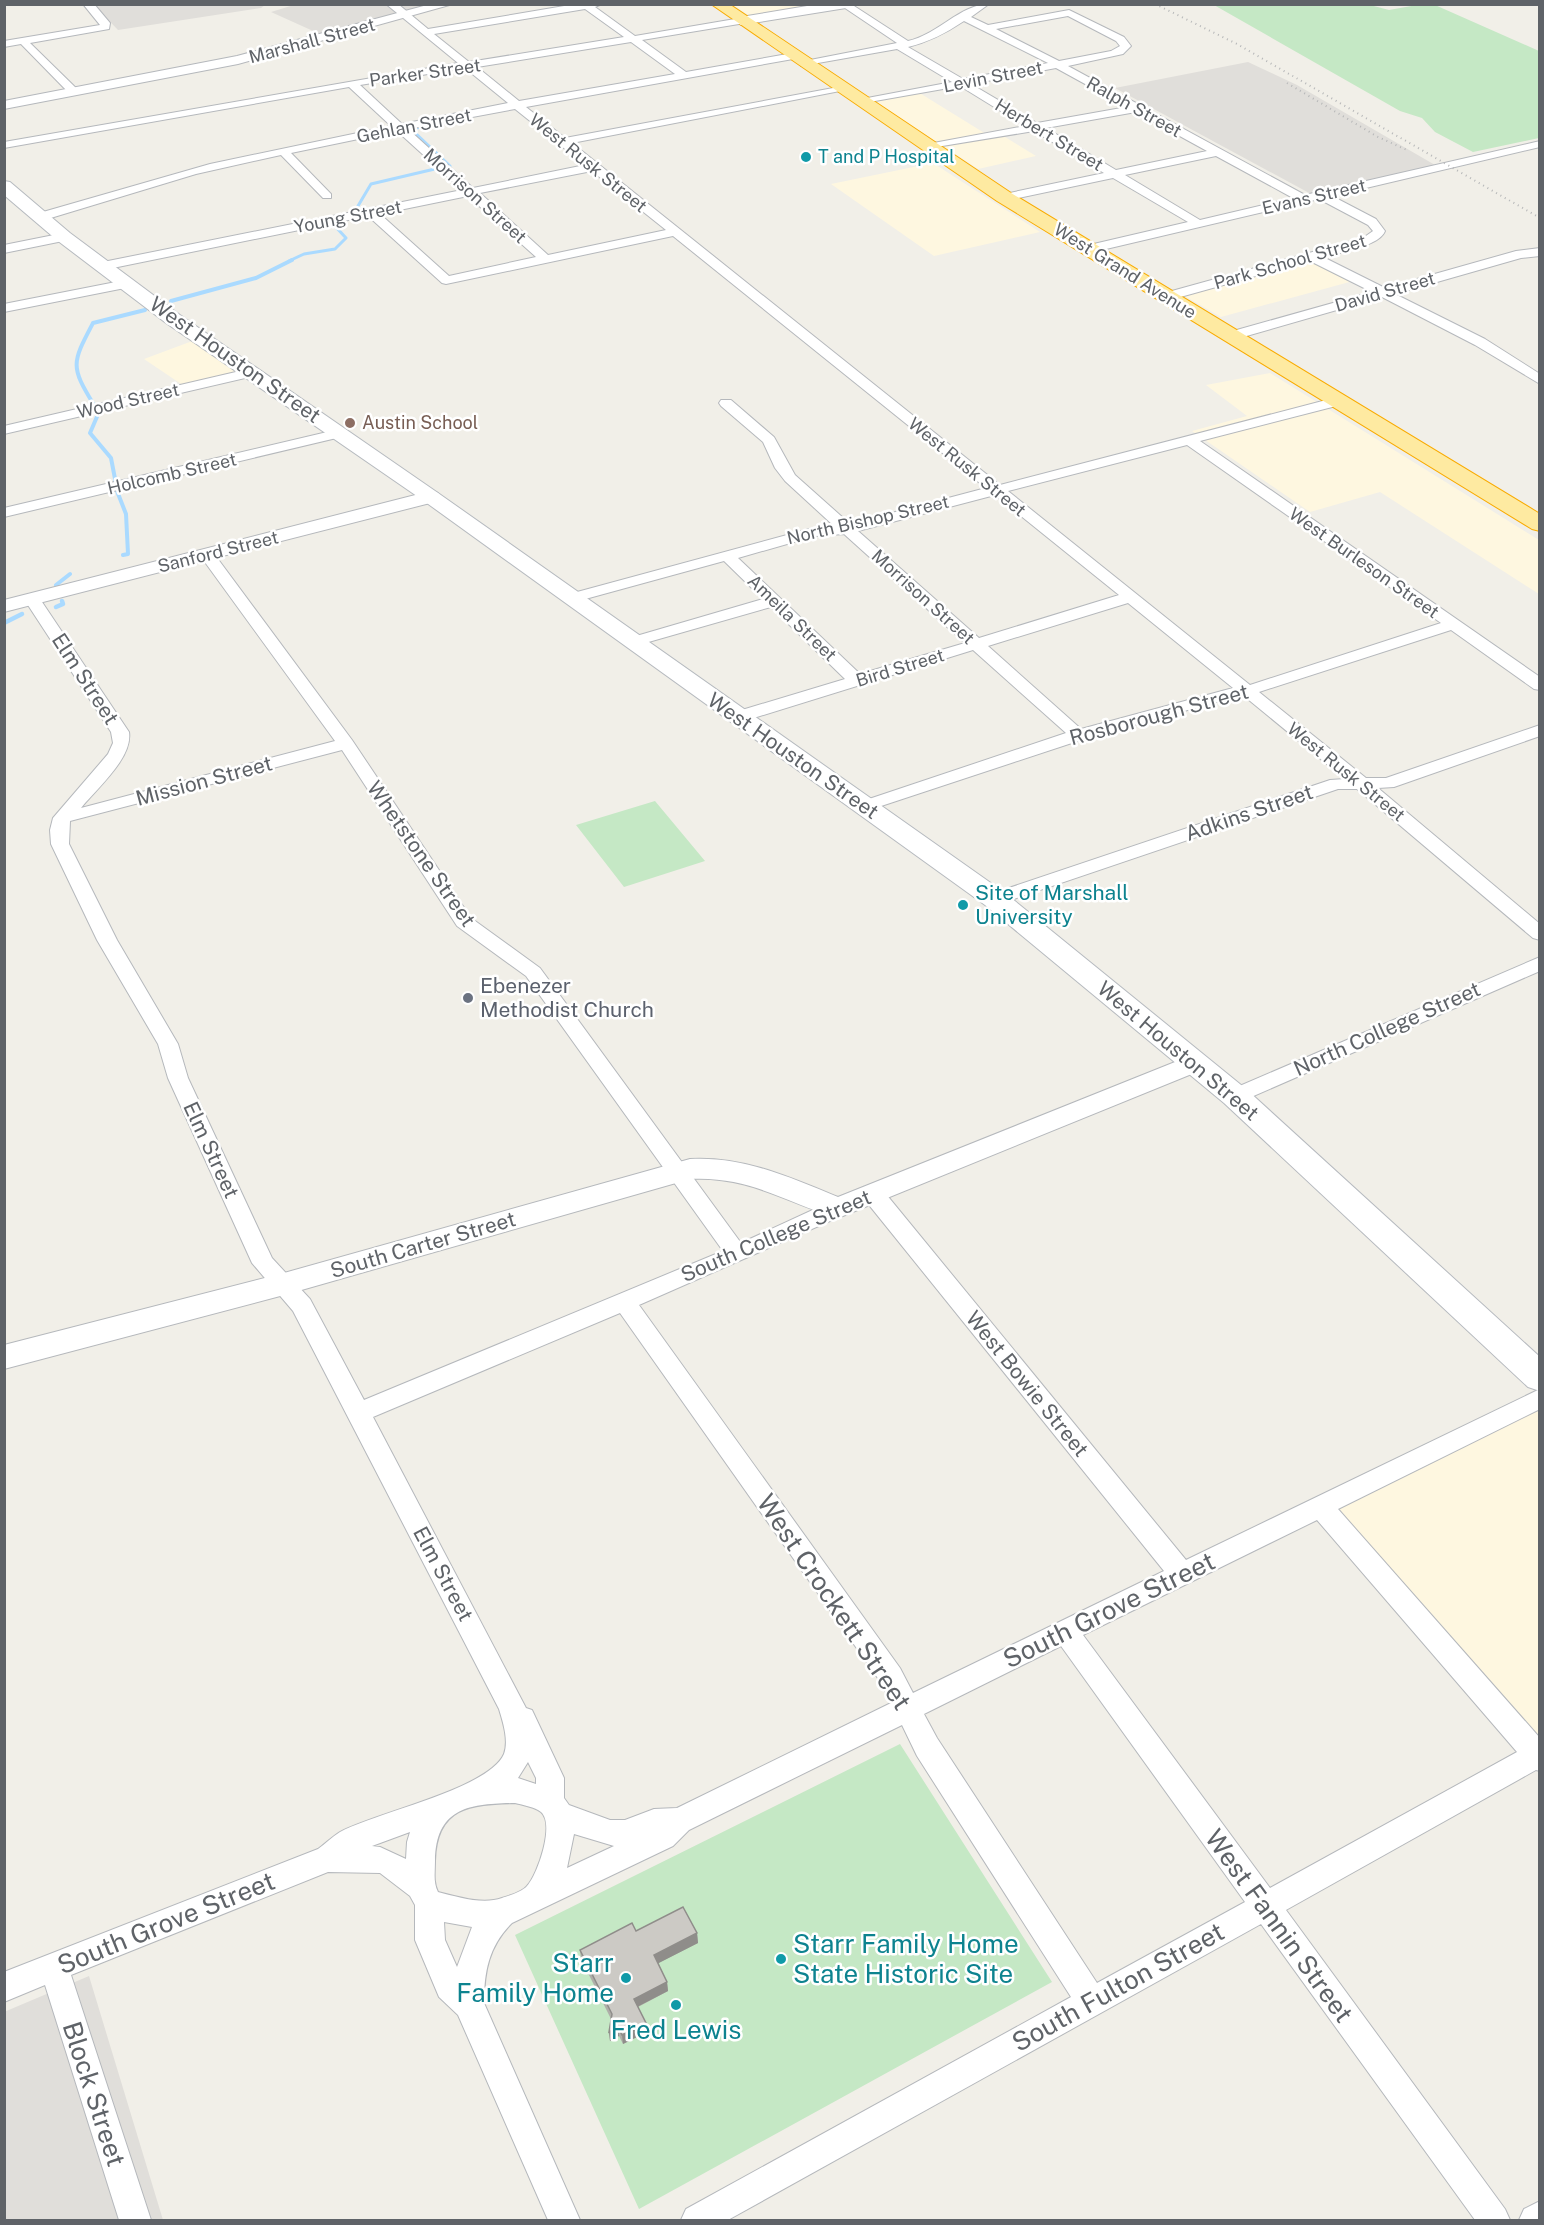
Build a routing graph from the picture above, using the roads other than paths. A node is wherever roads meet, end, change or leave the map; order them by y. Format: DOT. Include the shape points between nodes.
graph roads {
  1 [pos="88,4"];
  2 [pos="391,4"];
  3 [pos="447,4"];
  4 [pos="718,4"];
  5 [pos="984,4"];
  6 [pos="589,5"];
  7 [pos="845,5"];
  8 [pos="405,16"];
  9 [pos="964,17"];
  10 [pos="741,21"];
  11 [pos="988,28"];
  12 [pos="425,32"];
  13 [pos="634,39"];
  14 [pos="23,41"];
  15 [pos="4,44"];
  16 [pos="903,45"];
  17 [pos="799,60"];
  18 [pos="1057,64"];
  19 [pos="468,65"];
  20 [pos="684,75"];
  21 [pos="960,83"];
  22 [pos="352,84"];
  23 [pos="840,88"];
  24 [pos="73,92"];
  25 [pos="862,102"];
  26 [pos="4,105"];
  27 [pos="517,105"];
  28 [pos="1137,108"];
  29 [pos="1035,127"];
  30 [pos="400,129"];
  31 [pos="561,142"];
  32 [pos="1539,144"];
  33 [pos="4,145"];
  34 [pos="928,147"];
  35 [pos="284,152"];
  36 [pos="1218,152"];
  37 [pos="593,167"];
  38 [pos="1115,174"];
  39 [pos="4,186"];
  40 [pos="471,192"];
  41 [pos="1321,195"];
  42 [pos="327,196"];
  43 [pos="1004,197"];
  44 [pos="1303,199"];
  45 [pos="371,212"];
  46 [pos="40,217"];
  47 [pos="1199,224"];
  48 [pos="674,232"];
  49 [pos="64,237"];
  50 [pos="4,249"];
  51 [pos="1089,249"];
  52 [pos="1539,252"];
  53 [pos="1311,256"];
  54 [pos="545,259"];
  55 [pos="103,266"];
  56 [pos="126,284"];
  57 [pos="1381,293"];
  58 [pos="1166,297"];
  59 [pos="4,308"];
  60 [pos="1231,336"];
  61 [pos="253,372"];
  62 [pos="1539,380"];
  63 [pos="1339,401"];
  64 [pos="726,403"];
  65 [pos="4,430"];
  66 [pos="340,433"];
  67 [pos="1189,440"];
  68 [pos="994,489"];
  69 [pos="431,497"];
  70 [pos="4,513"];
  71 [pos="1539,524"];
  72 [pos="847,529"];
  73 [pos="207,554"];
  74 [pos="726,555"];
  75 [pos="1131,597"];
  76 [pos="572,598"];
  77 [pos="32,599"];
  78 [pos="775,601"];
  79 [pos="4,606"];
  80 [pos="1452,625"];
  81 [pos="632,642"];
  82 [pos="977,645"];
  83 [pos="857,681"];
  84 [pos="1539,685"];
  85 [pos="1247,691"];
  86 [pos="738,717"];
  87 [pos="1539,730"];
  88 [pos="1078,735"];
  89 [pos="346,744"];
  90 [pos="1360,782"];
  91 [pos="866,806"];
  92 [pos="62,818"];
  93 [pos="995,899"];
  94 [pos="1539,934"];
  95 [pos="1539,963"];
  96 [pos="1195,1063"];
  97 [pos="1235,1096"];
  98 [pos="677,1173"];
  99 [pos="873,1194"];
  100 [pos="838,1208"];
  101 [pos="736,1254"];
  102 [pos="284,1284"];
  103 [pos="624,1301"];
  104 [pos="4,1357"];
  105 [pos="1539,1378"];
  106 [pos="1539,1398"];
  107 [pos="358,1413"];
  108 [pos="1320,1506"];
  109 [pos="1182,1574"];
  110 [pos="1065,1631"];
  111 [pos="512,1707"];
  112 [pos="908,1709"];
  113 [pos="1538,1756"];
  114 [pos="480,1791"];
  115 [pos="440,1807"];
  116 [pos="555,1808"];
  117 [pos="679,1821"];
  118 [pos="328,1858"];
  119 [pos="424,1895"];
  120 [pos="537,1897"];
  121 [pos="1265,1906"];
  122 [pos="502,1913"];
  123 [pos="54,1967"];
  124 [pos="4,1987"];
  125 [pos="1092,2002"];
  126 [pos="469,2004"];
  127 [pos="1539,2217"];
  128 [pos="135,2220"];
  129 [pos="564,2220"];
  130 [pos="697,2220"];
  131 [pos="1494,2220"];
  132 [pos="1534,2220"];
  1 -- 14 [label="street" via="105,27"];
  2 -- 8 [label="street, West Rusk Street"];
  3 -- 8 [label="street, Marshall Street"];
  4 -- 10 [label="highway, West Grand Avenue"];
  5 -- 9 [label="street, Gehlan Street"];
  6 -- 12 [label="street"];
  6 -- 13 [label="street"];
  7 -- 10 [label="street, Parker Street"];
  7 -- 16 [label="street, Herbert Street"];
  8 -- 12 [label="street, West Rusk Street"];
  8 -- 24 [label="street, Marshall Street" via="211,66"];
  9 -- 11 [label="street, Ralph Street"];
  9 -- 16 [label="street, Gehlan Street" via="933,36"];
  10 -- 13 [label="street, Parker Street"];
  10 -- 17 [label="highway, West Grand Avenue"];
  11 -- 18 [label="street, Ralph Street"];
  11 -- 18 [label="street, Levin Street" via="1069,13 1124,42 1124,49 1112,54"];
  12 -- 19 [label="street, West Rusk Street"];
  13 -- 19 [label="street, Parker Street"];
  13 -- 20 [label="street"];
  14 -- 15 [label="street"];
  14 -- 24 [label="street"];
  16 -- 17 [label="street, Gehlan Street"];
  16 -- 21 [label="street, Herbert Street"];
  17 -- 20 [label="street, Gehlan Street"];
  17 -- 23 [label="highway, West Grand Avenue"];
  18 -- 21 [label="street, Levin Street"];
  18 -- 28 [label="street, Ralph Street"];
  19 -- 22 [label="street, Parker Street"];
  19 -- 27 [label="street, West Rusk Street"];
  20 -- 27 [label="street, Gehlan Street"];
  21 -- 25 [label="street, Levin Street"];
  21 -- 29 [label="street, Herbert Street"];
  22 -- 30 [label="street, Morrison Street"];
  22 -- 33 [label="street, Parker Street"];
  23 -- 25 [label="highway, West Grand Avenue"];
  23 -- 31 [label="street"];
  24 -- 26 [label="street, Marshall Street"];
  25 -- 34 [label="highway, West Grand Avenue"];
  27 -- 30 [label="street, Gehlan Street"];
  27 -- 31 [label="street, West Rusk Street"];
  28 -- 29 [label="street"];
  28 -- 36 [label="street, Ralph Street"];
  29 -- 34 [label="street"];
  29 -- 38 [label="street, Herbert Street"];
  30 -- 35 [label="street, Gehlan Street"];
  30 -- 40 [label="street, Morrison Street"];
  31 -- 37 [label="street, West Rusk Street"];
  32 -- 41 [label="street, Evans Street"];
  34 -- 43 [label="highway, West Grand Avenue"];
  35 -- 42 [label="street"];
  35 -- 46 [label="street, Gehlan Street" via="179,175"];
  36 -- 38 [label="street"];
  36 -- 44 [label="street, Ralph Street"];
  37 -- 40 [label="street, Young Street"];
  37 -- 48 [label="street, West Rusk Street"];
  38 -- 43 [label="street"];
  38 -- 47 [label="street, Herbert Street"];
  39 -- 46 [label="main road, West Houston Street"];
  40 -- 45 [label="street, Young Street"];
  40 -- 54 [label="street, Morrison Street"];
  41 -- 44 [label="street, Evans Street"];
  41 -- 53 [label="street, Park School Street" via="1372,222 1379,231 1367,241"];
  43 -- 51 [label="highway, West Grand Avenue"];
  44 -- 47 [label="street, Evans Street"];
  45 -- 54 [label="street" via="446,280"];
  45 -- 55 [label="street, Young Street"];
  46 -- 49 [label="main road, West Houston Street"];
  47 -- 51 [label="street, Evans Street"];
  48 -- 54 [label="street"];
  48 -- 68 [label="street, West Rusk Street"];
  49 -- 50 [label="street"];
  49 -- 55 [label="main road, West Houston Street"];
  51 -- 58 [label="highway, West Grand Avenue"];
  52 -- 57 [label="street, David Street"];
  53 -- 57 [label="street"];
  53 -- 58 [label="street, Park School Street"];
  55 -- 56 [label="main road, West Houston Street"];
  56 -- 59 [label="street"];
  56 -- 61 [label="main road, West Houston Street"];
  57 -- 60 [label="street, David Street"];
  57 -- 62 [label="street" via="1480,342"];
  58 -- 60 [label="highway, West Grand Avenue"];
  60 -- 63 [label="highway, West Grand Avenue"];
  61 -- 65 [label="street, Wood Street"];
  61 -- 66 [label="main road, West Houston Street"];
  63 -- 67 [label="street, North Bishop Street"];
  63 -- 71 [label="highway, West Grand Avenue"];
  64 -- 72 [label="street, Morrison Street" via="765,436 785,473"];
  66 -- 69 [label="main road, West Houston Street"];
  66 -- 70 [label="street, Holcomb Street"];
  67 -- 68 [label="street, North Bishop Street"];
  67 -- 80 [label="street, West Burleson Street"];
  68 -- 72 [label="street, North Bishop Street"];
  68 -- 75 [label="street, West Rusk Street"];
  69 -- 73 [label="street, Sanford Street"];
  69 -- 76 [label="main road, West Houston Street"];
  72 -- 74 [label="street, North Bishop Street" via="814,532"];
  72 -- 82 [label="street, Morrison Street"];
  73 -- 77 [label="street, Sanford Street"];
  73 -- 89 [label="street, Whetstone Street"];
  74 -- 76 [label="street, North Bishop Street"];
  74 -- 78 [label="street, Ameila Street"];
  75 -- 82 [label="street, Bird Street"];
  75 -- 85 [label="street, West Rusk Street"];
  76 -- 81 [label="main road, West Houston Street"];
  77 -- 79 [label="street, Sanford Street"];
  77 -- 92 [label="street, Elm Street" via="122,738 116,756"];
  78 -- 81 [label="street"];
  78 -- 83 [label="street, Ameila Street"];
  80 -- 84 [label="street, West Burleson Street"];
  80 -- 85 [label="street, Rosborough Street"];
  81 -- 86 [label="main road, West Houston Street"];
  82 -- 83 [label="street, Bird Street"];
  82 -- 88 [label="street, Morrison Street"];
  83 -- 86 [label="street, Bird Street"];
  85 -- 88 [label="street, Rosborough Street"];
  85 -- 90 [label="street, West Rusk Street"];
  86 -- 91 [label="main road, West Houston Street"];
  87 -- 90 [label="street, Adkins Street" via="1388,783"];
  88 -- 91 [label="street, Rosborough Street"];
  89 -- 92 [label="street, Mission Street"];
  89 -- 98 [label="street, Whetstone Street" via="464,922 480,938 533,972"];
  90 -- 93 [label="street, Adkins Street" via="1336,784"];
  90 -- 94 [label="street, West Rusk Street"];
  91 -- 93 [label="main road, West Houston Street"];
  92 -- 102 [label="street, Elm Street" via="59,838 64,854 107,940 168,1044 178,1078 263,1263"];
  93 -- 96 [label="main road, West Houston Street"];
  95 -- 97 [label="street, North College Street"];
  96 -- 97 [label="main road, West Houston Street"];
  96 -- 99 [label="street, South College Street"];
  97 -- 105 [label="main road, West Houston Street"];
  98 -- 100 [label="street, South Carter Street" via="702,1168 741,1172"];
  98 -- 101 [label="street, Whetstone Street"];
  98 -- 102 [label="street, South Carter Street"];
  99 -- 100 [label="street, South College Street"];
  99 -- 109 [label="street, West Bowie Street"];
  100 -- 101 [label="street, South College Street"];
  101 -- 103 [label="street, South College Street"];
  102 -- 104 [label="street, South Carter Street"];
  102 -- 107 [label="street, Elm Street" via="302,1305"];
  103 -- 107 [label="street, South College Street"];
  103 -- 112 [label="street, West Crockett Street" via="891,1676"];
  106 -- 108 [label="street, South Grove Street"];
  107 -- 111 [label="street, Elm Street"];
  108 -- 109 [label="street, South Grove Street"];
  108 -- 113 [label="street"];
  109 -- 110 [label="street, South Grove Street"];
  110 -- 112 [label="street, South Grove Street"];
  110 -- 121 [label="street, West Fannin Street"];
  111 -- 114 [label="street, Elm Street" via="520,1740 517,1758 507,1773"];
  111 -- 116 [label="street, Elm Street" via="526,1722 550,1778"];
  112 -- 117 [label="street, South Grove Street"];
  112 -- 125 [label="street, West Crockett Street" via="927,1747"];
  113 -- 121 [label="street, South Fulton Street"];
  114 -- 115 [label="street"];
  114 -- 116 [label="street" via="515,1790"];
  115 -- 118 [label="street, South Grove Street" via="349,1842"];
  115 -- 119 [label="street" via="421,1842"];
  116 -- 117 [label="street, South Grove Street" via="589,1827 610,1833 625,1833 654,1822"];
  116 -- 120 [label="street" via="557,1854"];
  117 -- 120 [label="street, South Grove Street" via="663,1837"];
  118 -- 119 [label="street, South Grove Street" via="380,1860 390,1864"];
  118 -- 123 [label="street, South Grove Street"];
  119 -- 122 [label="street" via="466,1913"];
  119 -- 126 [label="street" via="430,1940 450,1987"];
  120 -- 122 [label="street"];
  121 -- 125 [label="street, South Fulton Street"];
  121 -- 131 [label="street, West Fannin Street"];
  122 -- 126 [label="street" via="484,1931 473,1957"];
  123 -- 124 [label="street, South Grove Street"];
  123 -- 128 [label="street, Block Street"];
  125 -- 130 [label="street, South Fulton Street"];
  126 -- 129 [label="street"];
  127 -- 132 [label="street"];
}
